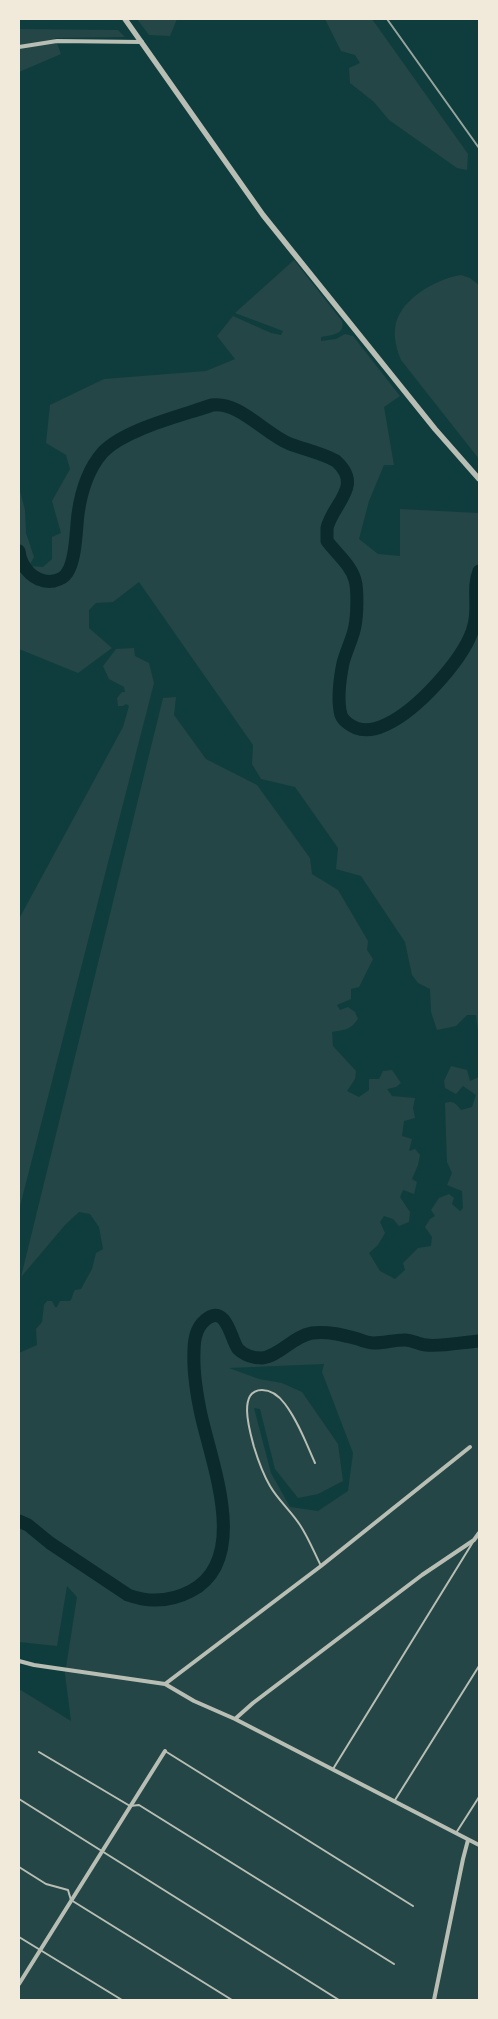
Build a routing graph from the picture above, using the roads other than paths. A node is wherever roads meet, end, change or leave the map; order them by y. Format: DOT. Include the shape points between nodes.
graph roads {
  1 [pos="125,19"];
  2 [pos="142,42"];
  3 [pos="19,47"];
  4 [pos="479,479"];
  5 [pos="470,1447"];
  6 [pos="315,1464"];
  7 [pos="479,1533"];
  8 [pos="474,1540"];
  9 [pos="321,1566"];
  10 [pos="19,1661"];
  11 [pos="479,1666"];
  12 [pos="165,1684"];
  13 [pos="235,1719"];
  14 [pos="165,1751"];
  15 [pos="39,1752"];
  16 [pos="333,1770"];
  17 [pos="479,1797"];
  18 [pos="19,1799"];
  19 [pos="394,1802"];
  20 [pos="130,1806"];
  21 [pos="456,1833"];
  22 [pos="468,1840"];
  23 [pos="479,1845"];
  24 [pos="103,1851"];
  25 [pos="19,1867"];
  26 [pos="71,1900"];
  27 [pos="413,1906"];
  28 [pos="19,1937"];
  29 [pos="40,1950"];
  30 [pos="394,1964"];
  31 [pos="19,1984"];
  32 [pos="122,2000"];
  33 [pos="232,2000"];
  34 [pos="339,2000"];
  35 [pos="434,2000"];
  1 -- 2 [label="street"];
  2 -- 3 [label="street" via="57,41"];
  2 -- 4 [label="street" via="263,214 435,429"];
  5 -- 9 [label="street"];
  6 -- 9 [label="lane" via="285,1404 267,1390 252,1393 246,1405 261,1468 270,1487 300,1525"];
  7 -- 8 [label="street"];
  8 -- 13 [label="street" via="422,1575"];
  8 -- 16 [label="lane"];
  9 -- 12 [label="street"];
  10 -- 12 [label="street"];
  11 -- 19 [label="lane"];
  12 -- 13 [label="street" via="194,1701"];
  13 -- 16 [label="street"];
  14 -- 20 [label="street"];
  14 -- 27 [label="lane"];
  15 -- 20 [label="lane"];
  16 -- 19 [label="street"];
  17 -- 21 [label="lane"];
  18 -- 24 [label="lane"];
  19 -- 21 [label="street"];
  20 -- 24 [label="street"];
  20 -- 30 [label="lane" via="139,1805"];
  21 -- 22 [label="street"];
  22 -- 23 [label="street"];
  22 -- 35 [label="street"];
  24 -- 26 [label="street"];
  24 -- 34 [label="lane"];
  25 -- 26 [label="lane" via="46,1884 68,1890"];
  26 -- 29 [label="street"];
  26 -- 33 [label="lane"];
  28 -- 29 [label="lane"];
  29 -- 31 [label="street"];
  29 -- 32 [label="lane"];
}
